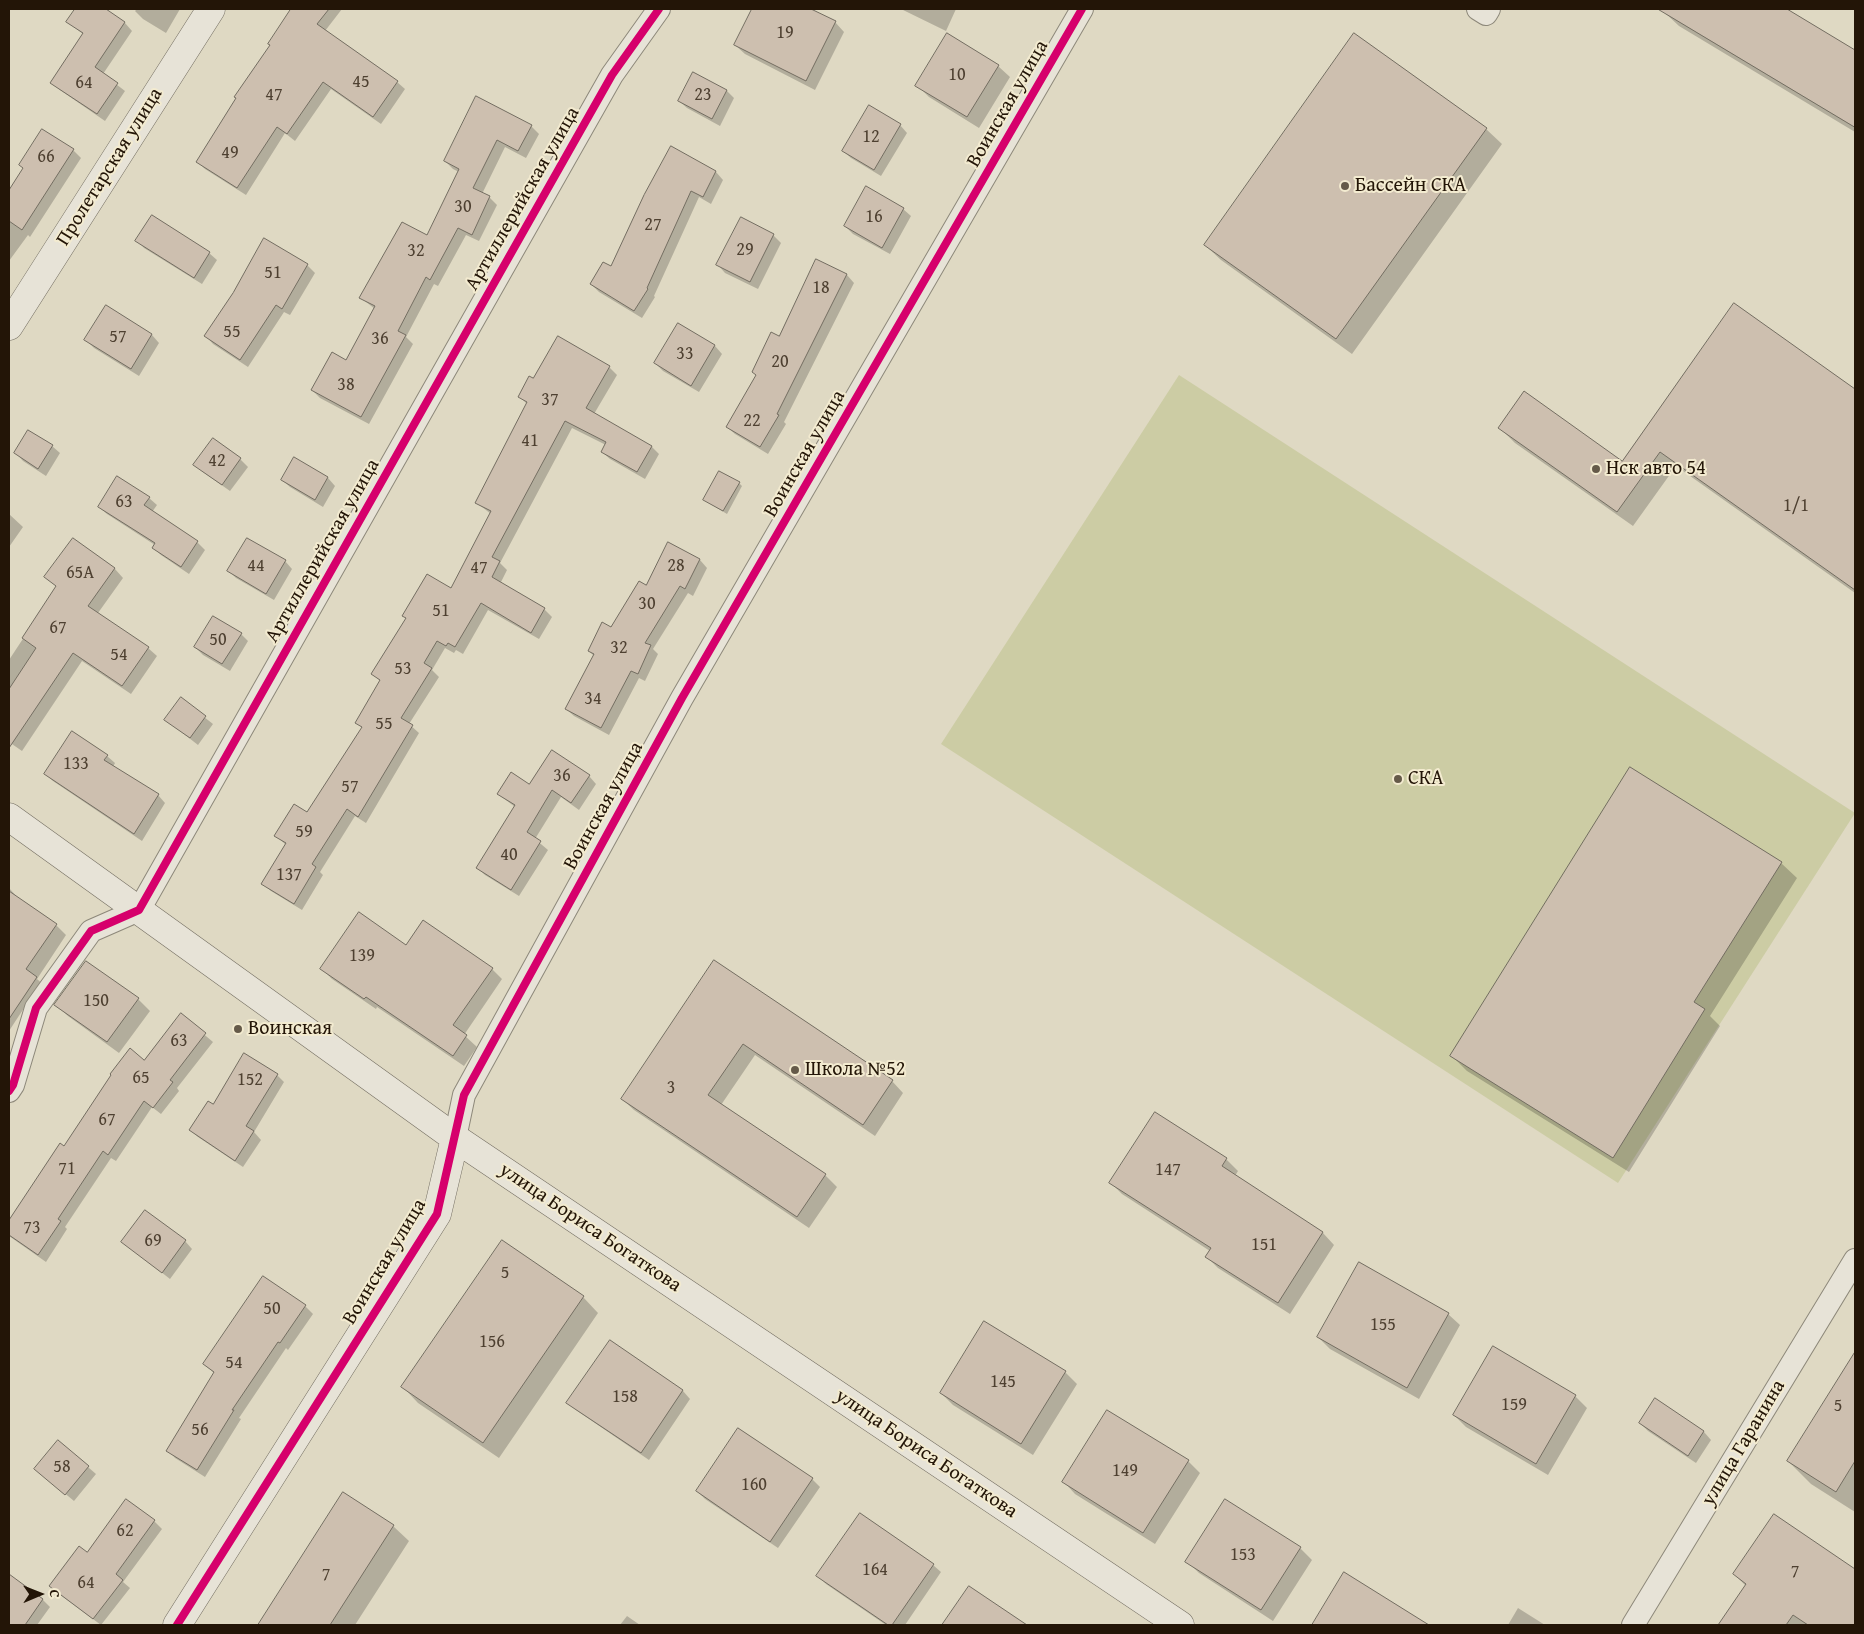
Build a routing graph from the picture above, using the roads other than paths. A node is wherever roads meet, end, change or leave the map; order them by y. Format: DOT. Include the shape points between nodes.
graph roads {
  1 [pos="210,9"];
  2 [pos="659,9"];
  3 [pos="1082,9"];
  4 [pos="9,326"];
  5 [pos="9,817"];
  6 [pos="139,910"];
  7 [pos="9,1091"];
  8 [pos="455,1138"];
  9 [pos="1855,1260"];
  10 [pos="177,1625"];
  11 [pos="1180,1625"];
  12 [pos="1633,1625"];
  1 -- 4 [label="main road, Пролетарская улица"];
  2 -- 6 [label="street, Артиллерийская улица" via="612,75"];
  3 -- 8 [label="street, Воинская улица" via="682,698 464,1095"];
  5 -- 6 [label="main road, улица Бориса Богаткова"];
  6 -- 7 [label="street" via="91,931 85,938 36,1008"];
  6 -- 8 [label="main road, улица Бориса Богаткова"];
  8 -- 10 [label="main road, Воинская улица" via="437,1214"];
  8 -- 11 [label="main road, улица Бориса Богаткова"];
  9 -- 12 [label="street, улица Гаранина"];
}
